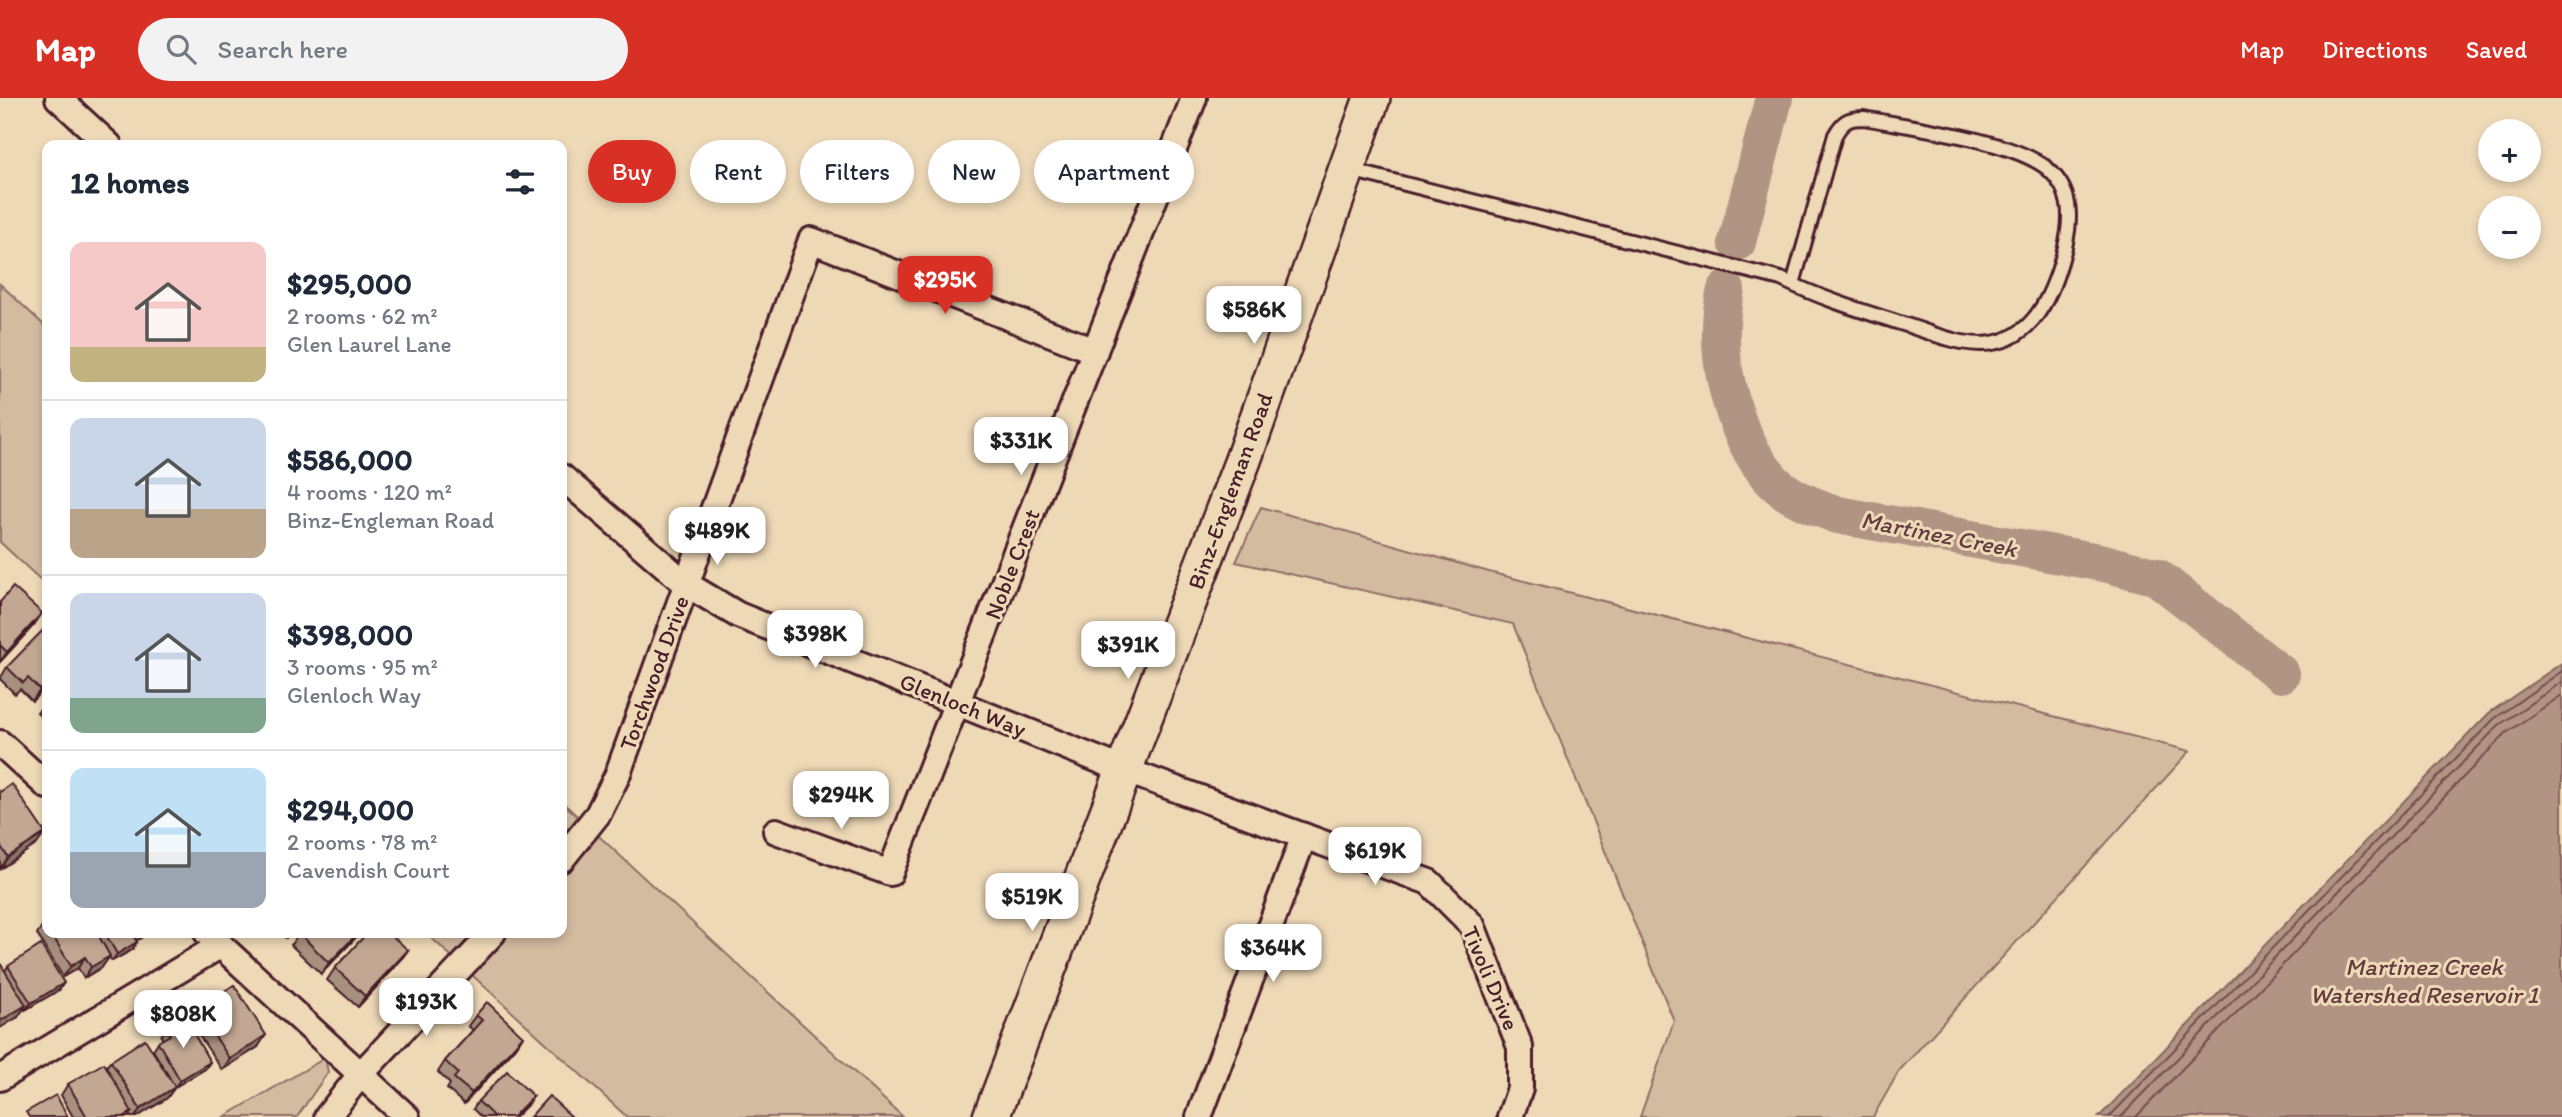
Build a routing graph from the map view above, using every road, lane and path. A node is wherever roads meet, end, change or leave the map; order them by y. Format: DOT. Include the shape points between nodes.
graph roads {
  1 [pos="58,98"];
  2 [pos="1194,98"];
  3 [pos="1372,98"];
  4 [pos="104,140"];
  5 [pos="1346,169"];
  6 [pos="1793,284"];
  7 [pos="1095,351"];
  8 [pos="567,481"];
  9 [pos="686,584"];
  10 [pos="957,703"];
  11 [pos="0,743"];
  12 [pos="1124,770"];
  13 [pos="42,781"];
  14 [pos="776,831"];
  15 [pos="1304,836"];
  16 [pos="567,853"];
  17 [pos="488,938"];
  18 [pos="214,939"];
  19 [pos="360,1074"];
  20 [pos="0,1078"];
  21 [pos="327,1117"];
  22 [pos="407,1117"];
  23 [pos="991,1117"];
  24 [pos="1199,1117"];
  25 [pos="1510,1117"];
  1 -- 4 [label="street"];
  2 -- 7 [label="street, Noble Crest"];
  3 -- 5 [label="street, Binz-Engleman Road"];
  5 -- 6 [label="lane"];
  5 -- 12 [label="street, Binz-Engleman Road" via="1243,460"];
  6 -- 6 [label="lane" via="1821,298 1962,342 1993,343 2029,326 2046,302 2066,244 2071,216 2068,198 2046,167 2001,148 1851,118 1835,135"];
  7 -- 9 [label="street, Torchwood Drive" via="811,240"];
  7 -- 10 [label="street, Noble Crest"];
  8 -- 9 [label="street, Glenloch Way"];
  9 -- 10 [label="street, Glenloch Way" via="738,615"];
  9 -- 16 [label="street, Torchwood Drive" via="617,776 598,814"];
  10 -- 12 [label="street, Glenloch Way"];
  10 -- 14 [label="street, Noble Crest" via="890,873"];
  11 -- 13 [label="street"];
  12 -- 15 [label="street, Tivoli Drive"];
  12 -- 23 [label="street, Binz-Engleman Road"];
  15 -- 24 [label="street"];
  15 -- 25 [label="street, Tivoli Drive" via="1429,882 1472,925 1520,1047 1520,1089"];
  17 -- 19 [label="street"];
  18 -- 19 [label="street"];
  18 -- 20 [label="street"];
  19 -- 21 [label="street"];
  19 -- 22 [label="street"];
}
